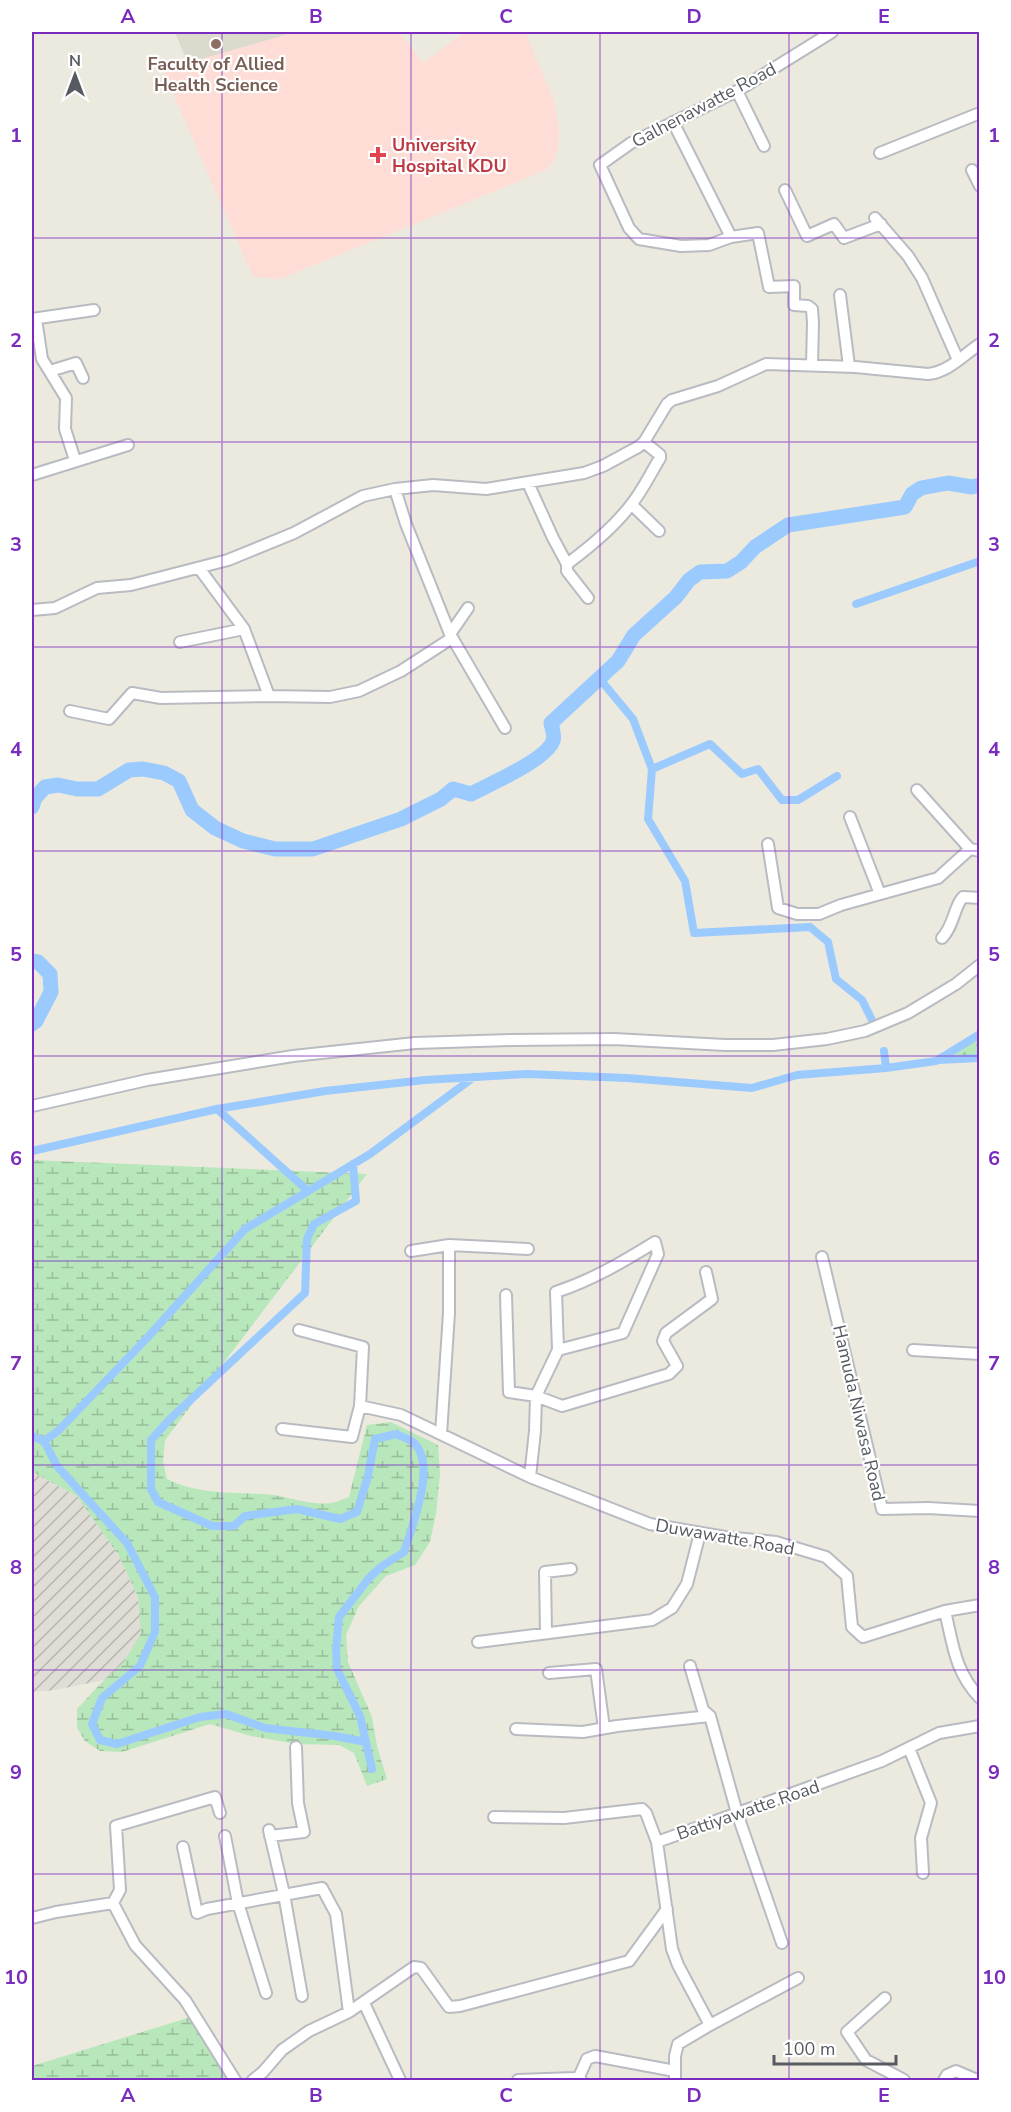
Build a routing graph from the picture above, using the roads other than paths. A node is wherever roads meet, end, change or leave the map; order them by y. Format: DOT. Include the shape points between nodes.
graph roads {
  1 [pos="832,32"];
  2 [pos="737,91"];
  3 [pos="980,113"];
  4 [pos="673,122"];
  5 [pos="764,146"];
  6 [pos="880,153"];
  7 [pos="972,170"];
  8 [pos="980,186"];
  9 [pos="785,190"];
  10 [pos="731,237"];
  11 [pos="840,295"];
  12 [pos="94,310"];
  13 [pos="34,319"];
  14 [pos="980,344"];
  15 [pos="958,360"];
  16 [pos="812,365"];
  17 [pos="849,366"];
  18 [pos="50,371"];
  19 [pos="83,378"];
  20 [pos="644,442"];
  21 [pos="128,445"];
  22 [pos="75,460"];
  23 [pos="32,475"];
  24 [pos="528,483"];
  25 [pos="395,489"];
  26 [pos="632,505"];
  27 [pos="658,531"];
  28 [pos="567,564"];
  29 [pos="199,568"];
  30 [pos="588,598"];
  31 [pos="468,608"];
  32 [pos="32,610"];
  33 [pos="244,629"];
  34 [pos="451,636"];
  35 [pos="180,642"];
  36 [pos="269,696"];
  37 [pos="70,711"];
  38 [pos="505,728"];
  39 [pos="917,790"];
  40 [pos="850,817"];
  41 [pos="768,844"];
  42 [pos="975,850"];
  43 [pos="880,894"];
  44 [pos="980,898"];
  45 [pos="942,939"];
  46 [pos="980,964"];
  47 [pos="32,1106"];
  48 [pos="449,1245"];
  49 [pos="528,1249"];
  50 [pos="411,1251"];
  51 [pos="822,1257"];
  52 [pos="706,1272"];
  53 [pos="506,1295"];
  54 [pos="299,1330"];
  55 [pos="558,1350"];
  56 [pos="913,1350"];
  57 [pos="980,1354"];
  58 [pos="536,1396"];
  59 [pos="360,1406"];
  60 [pos="282,1429"];
  61 [pos="441,1434"];
  62 [pos="530,1477"];
  63 [pos="980,1511"];
  64 [pos="700,1533"];
  65 [pos="571,1569"];
  66 [pos="980,1605"];
  67 [pos="945,1611"];
  68 [pos="546,1633"];
  69 [pos="478,1642"];
  70 [pos="690,1666"];
  71 [pos="549,1673"];
  72 [pos="980,1698"];
  73 [pos="710,1716"];
  74 [pos="980,1726"];
  75 [pos="604,1728"];
  76 [pos="516,1729"];
  77 [pos="296,1747"];
  78 [pos="909,1748"];
  79 [pos="219,1813"];
  80 [pos="737,1813"];
  81 [pos="494,1817"];
  82 [pos="225,1836"];
  83 [pos="657,1842"];
  84 [pos="183,1847"];
  85 [pos="922,1873"];
  86 [pos="284,1894"];
  87 [pos="113,1903"];
  88 [pos="238,1903"];
  89 [pos="667,1909"];
  90 [pos="32,1917"];
  91 [pos="782,1943"];
  92 [pos="798,1978"];
  93 [pos="266,1993"];
  94 [pos="302,1996"];
  95 [pos="885,1998"];
  96 [pos="364,2002"];
  97 [pos="349,2012"];
  98 [pos="710,2025"];
  99 [pos="675,2076"];
  100 [pos="235,2080"];
  101 [pos="252,2080"];
  102 [pos="400,2080"];
  103 [pos="518,2080"];
  104 [pos="579,2080"];
  105 [pos="904,2080"];
  106 [pos="944,2080"];
  107 [pos="977,2080"];
  1 -- 2 [label="street, Galhenawatte Road"];
  2 -- 4 [label="street, Galhenawatte Road"];
  2 -- 5 [label="street"];
  3 -- 6 [label="street"];
  4 -- 10 [label="street"];
  4 -- 10 [label="street, Galhenawatte Road" via="631,143 600,165 629,228 639,239 681,246"];
  7 -- 8 [label="street"];
  9 -- 15 [label="street" via="807,236 834,224 844,238 878,221 922,278"];
  10 -- 16 [label="street" via="758,233 769,286 794,286 794,305 812,309"];
  11 -- 17 [label="street"];
  12 -- 13 [label="street"];
  13 -- 18 [label="street" via="42,359"];
  14 -- 15 [label="street"];
  15 -- 17 [label="street" via="937,374"];
  16 -- 17 [label="street"];
  16 -- 20 [label="street" via="766,364 718,386 679,397 667,404"];
  18 -- 19 [label="street" via="76,363"];
  18 -- 22 [label="street" via="66,398 65,429"];
  20 -- 24 [label="street" via="624,456 584,473"];
  20 -- 26 [label="street" via="660,458"];
  21 -- 22 [label="street"];
  22 -- 23 [label="street"];
  24 -- 25 [label="street" via="486,489 433,485"];
  24 -- 28 [label="street"];
  25 -- 29 [label="street" via="363,496 294,533"];
  25 -- 34 [label="street"];
  26 -- 27 [label="street"];
  26 -- 28 [label="street"];
  28 -- 30 [label="street" via="567,571"];
  29 -- 32 [label="street" via="131,585 97,588 55,608"];
  29 -- 33 [label="street"];
  31 -- 34 [label="street"];
  33 -- 35 [label="street"];
  33 -- 36 [label="street"];
  34 -- 36 [label="street" via="401,671 359,691 330,697"];
  34 -- 38 [label="street"];
  36 -- 37 [label="street" via="161,698 132,693 109,719"];
  39 -- 42 [label="street"];
  40 -- 43 [label="street"];
  41 -- 43 [label="street" via="778,908 797,914 819,914"];
  42 -- 43 [label="street" via="938,878"];
  44 -- 45 [label="street" via="963,897 958,902 949,931"];
  46 -- 47 [label="street" via="934,999 865,1031 827,1039 773,1045 614,1039 415,1043 293,1056 147,1080"];
  48 -- 49 [label="street"];
  48 -- 50 [label="street"];
  48 -- 61 [label="street"];
  51 -- 63 [label="street, Hamuda Niwasa Road" via="882,1509"];
  52 -- 58 [label="street" via="712,1299 666,1333 663,1341 677,1366 669,1374 562,1406"];
  53 -- 58 [label="street" via="509,1392"];
  54 -- 59 [label="street" via="363,1347"];
  55 -- 55 [label="street" via="623,1334 658,1254 655,1242 618,1266 556,1292"];
  55 -- 58 [label="street"];
  56 -- 57 [label="street"];
  58 -- 62 [label="street"];
  59 -- 60 [label="street" via="352,1437"];
  59 -- 61 [label="street, Duwawatte Road" via="401,1415"];
  61 -- 62 [label="street, Duwawatte Road"];
  62 -- 64 [label="street, Duwawatte Road" via="650,1524"];
  64 -- 67 [label="street, Duwawatte Road" via="776,1542 826,1557 847,1576 852,1627 864,1637"];
  64 -- 68 [label="street" via="687,1584 672,1608 652,1620"];
  65 -- 68 [label="street" via="544,1572"];
  66 -- 67 [label="street, Duwawatte Road"];
  67 -- 72 [label="street" via="956,1659 967,1685"];
  68 -- 69 [label="street"];
  70 -- 73 [label="street" via="703,1710"];
  71 -- 75 [label="street" via="596,1669"];
  73 -- 75 [label="street"];
  73 -- 80 [label="street"];
  74 -- 78 [label="street, Battiyawatte Road" via="939,1733"];
  75 -- 76 [label="street" via="583,1732"];
  77 -- 86 [label="street" via="298,1803 304,1832 270,1833"];
  78 -- 80 [label="street, Battiyawatte Road"];
  78 -- 85 [label="street" via="932,1803 921,1838"];
  79 -- 87 [label="street" via="215,1797 116,1826 120,1890"];
  80 -- 83 [label="street, Battiyawatte Road"];
  80 -- 91 [label="street"];
  81 -- 83 [label="street, Battiyawatte Road" via="564,1818 642,1809"];
  82 -- 88 [label="street"];
  83 -- 89 [label="street"];
  84 -- 88 [label="street" via="197,1913"];
  86 -- 88 [label="street"];
  86 -- 94 [label="street"];
  86 -- 97 [label="street" via="322,1888 336,1914"];
  87 -- 90 [label="street"];
  87 -- 100 [label="street" via="135,1945 185,2000"];
  88 -- 93 [label="street"];
  89 -- 96 [label="street" via="629,1961 454,2008 449,2007 421,1968 414,1967"];
  89 -- 98 [label="street" via="672,1949"];
  92 -- 98 [label="street"];
  95 -- 105 [label="street" via="847,2032 866,2060"];
  96 -- 97 [label="street"];
  96 -- 102 [label="street"];
  97 -- 101 [label="street" via="309,2031 282,2050"];
  98 -- 99 [label="street" via="678,2044"];
  99 -- 104 [label="street" via="595,2056 587,2059"];
  103 -- 104 [label="street"];
  106 -- 107 [label="street" via="956,2071"];
}
